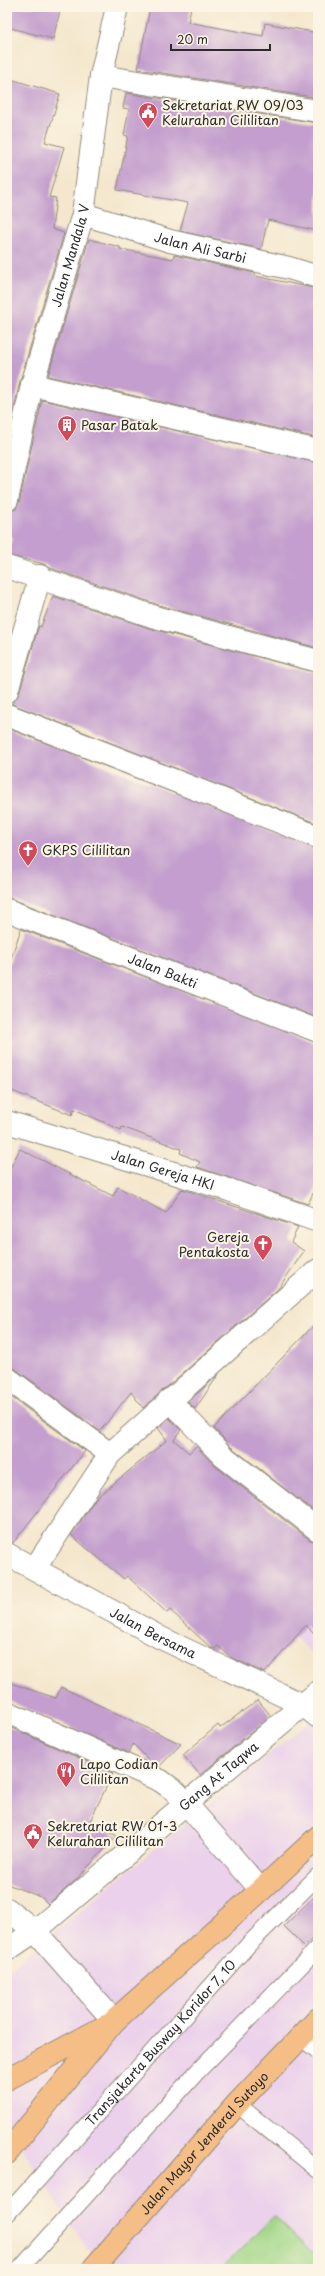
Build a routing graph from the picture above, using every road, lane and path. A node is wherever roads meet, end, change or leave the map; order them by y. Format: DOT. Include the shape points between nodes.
graph roads {
  1 [pos="117,7"];
  2 [pos="101,76"];
  3 [pos="318,111"];
  4 [pos="83,214"];
  5 [pos="318,277"];
  6 [pos="32,385"];
  7 [pos="318,451"];
  8 [pos="13,452"];
  9 [pos="7,500"];
  10 [pos="7,567"];
  11 [pos="40,576"];
  12 [pos="318,661"];
  13 [pos="7,690"];
  14 [pos="7,715"];
  15 [pos="318,836"];
  16 [pos="7,910"];
  17 [pos="318,1031"];
  18 [pos="7,1122"];
  19 [pos="318,1221"];
  20 [pos="318,1270"];
  21 [pos="7,1378"];
  22 [pos="169,1400"];
  23 [pos="110,1454"];
  24 [pos="318,1530"];
  25 [pos="7,1554"];
  26 [pos="35,1568"];
  27 [pos="313,1704"];
  28 [pos="7,1712"];
  29 [pos="186,1804"];
  30 [pos="318,1837"];
  31 [pos="318,1876"];
  32 [pos="262,1890"];
  33 [pos="7,1909"];
  34 [pos="35,1931"];
  35 [pos="318,1948"];
  36 [pos="7,1950"];
  37 [pos="318,2019"];
  38 [pos="114,2021"];
  39 [pos="301,2036"];
  40 [pos="318,2052"];
  41 [pos="7,2079"];
  42 [pos="237,2104"];
  43 [pos="7,2153"];
  44 [pos="318,2170"];
  45 [pos="7,2214"];
  46 [pos="20,2269"];
  47 [pos="93,2269"];
  1 -- 2 [label="street, Jalan Mandala V"];
  2 -- 3 [label="street"];
  2 -- 4 [label="street, Jalan Mandala V"];
  4 -- 5 [label="street, Jalan Ali Sarbi" via="170,240"];
  4 -- 6 [label="street, Jalan Mandala V"];
  6 -- 7 [label="street"];
  6 -- 8 [label="street, Jalan Mandala V"];
  8 -- 9 [label="street, Jalan Mandala V"];
  10 -- 11 [label="street"];
  11 -- 12 [label="street" via="155,617"];
  11 -- 13 [label="street"];
  14 -- 15 [label="street"];
  16 -- 17 [label="street, Jalan Bakti"];
  18 -- 19 [label="street, Jalan Gereja HKI" via="229,1190"];
  20 -- 22 [label="street"];
  21 -- 23 [label="street"];
  22 -- 23 [label="street"];
  22 -- 24 [label="street" via="223,1456"];
  23 -- 26 [label="street"];
  25 -- 26 [label="street, Jalan Bersama"];
  26 -- 27 [label="street, Jalan Bersama" via="161,1638"];
  27 -- 29 [label="street, Gang At Taqwa"];
  28 -- 29 [label="street" via="161,1781 176,1792"];
  29 -- 32 [label="street"];
  29 -- 34 [label="street, Gang At Taqwa"];
  30 -- 32 [label="highway"];
  31 -- 45 [label="lane, Transjakarta Busway Koridor 7, 10" via="249,1944"];
  32 -- 38 [label="highway"];
  33 -- 34 [label="street"];
  34 -- 36 [label="street, Gang At Taqwa"];
  34 -- 38 [label="street"];
  35 -- 46 [label="lane" via="196,2073"];
  37 -- 39 [label="highway, Jalan Mayor Jenderal Sutoyo"];
  38 -- 41 [label="highway"];
  38 -- 43 [label="highway"];
  39 -- 40 [label="lane"];
  39 -- 42 [label="highway, Jalan Mayor Jenderal Sutoyo"];
  42 -- 44 [label="lane"];
  42 -- 47 [label="highway, Jalan Mayor Jenderal Sutoyo"];
}
